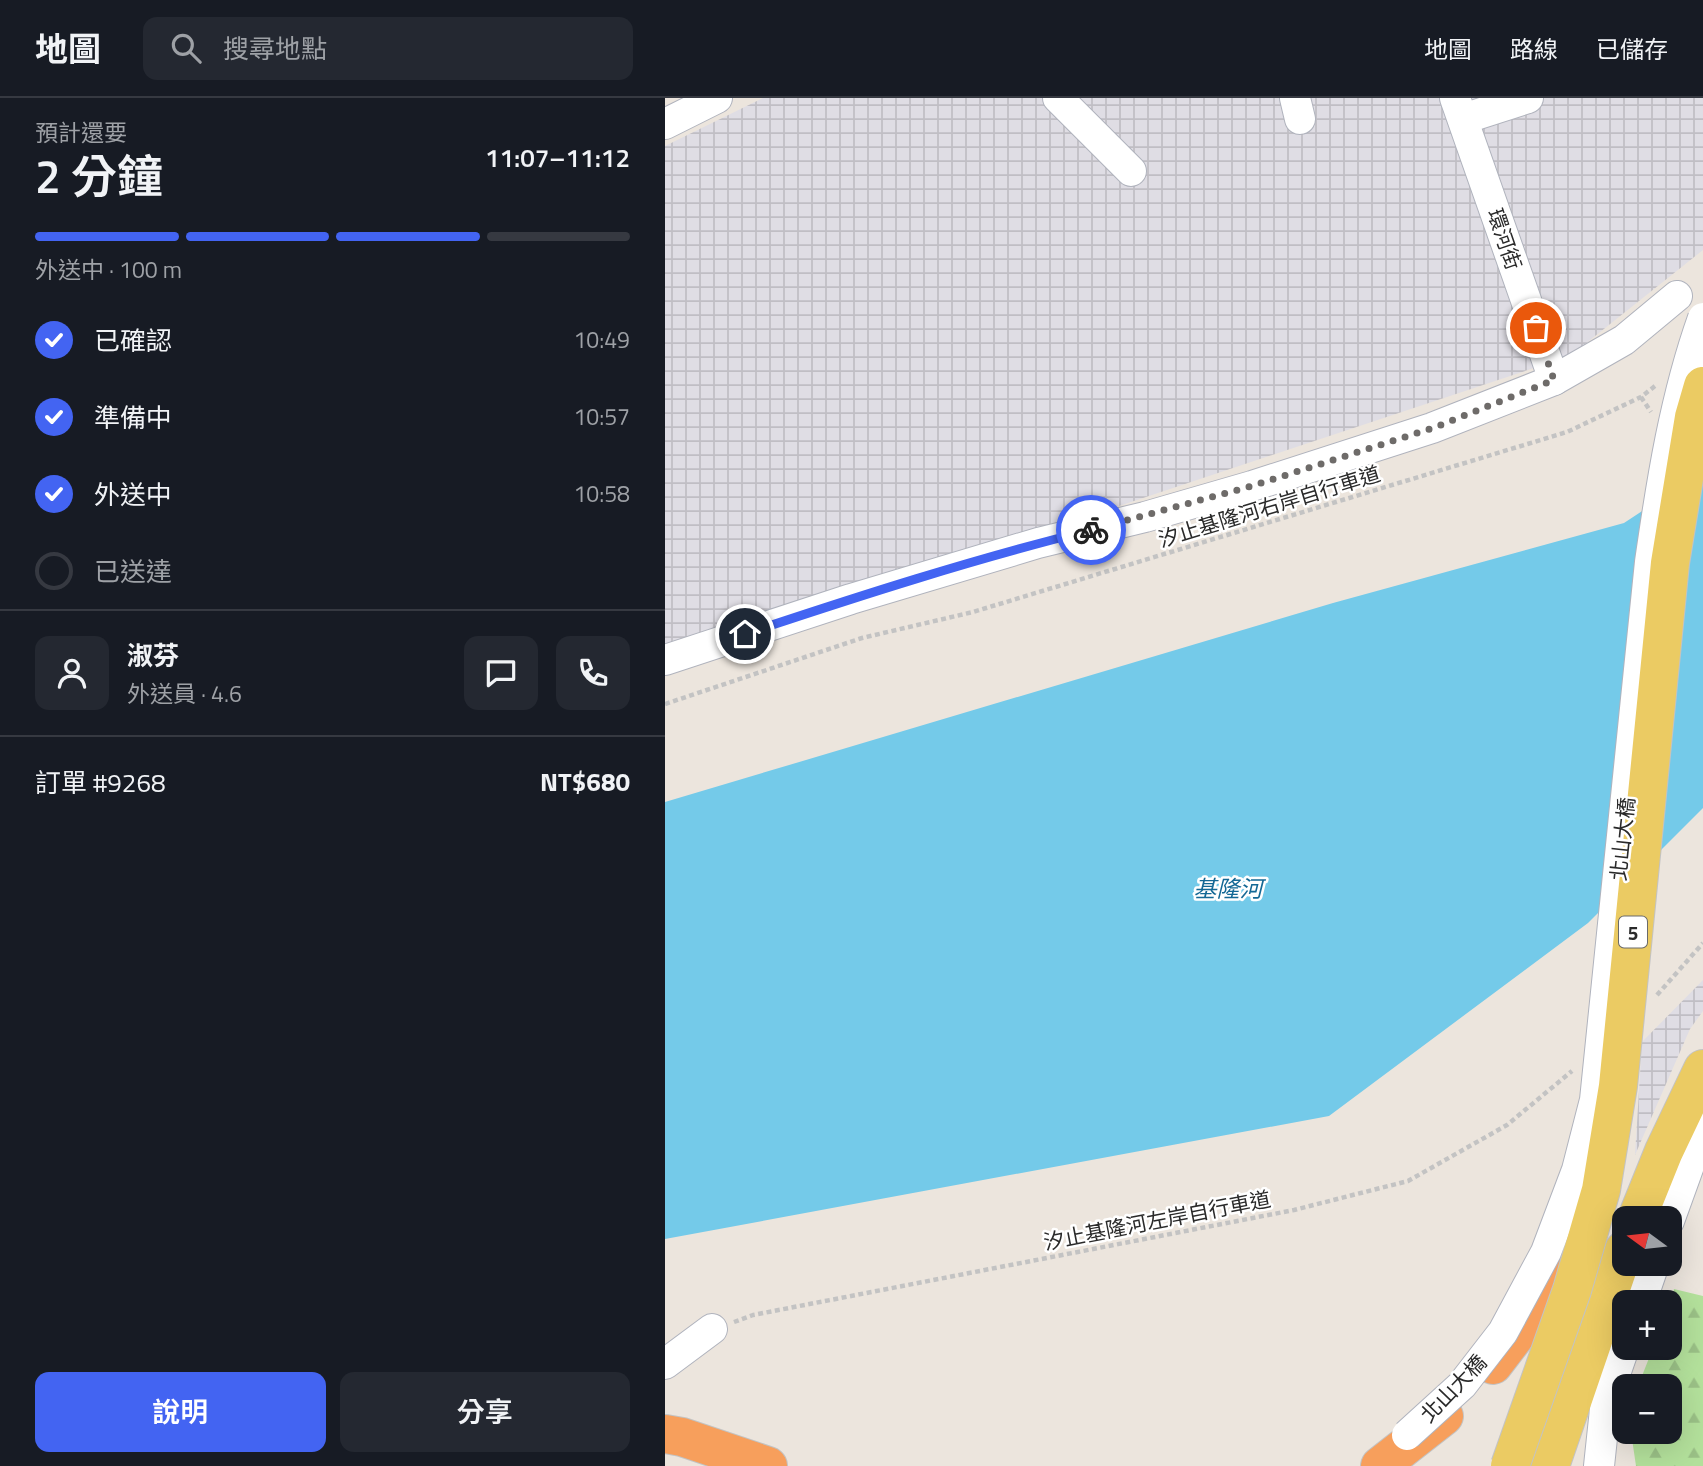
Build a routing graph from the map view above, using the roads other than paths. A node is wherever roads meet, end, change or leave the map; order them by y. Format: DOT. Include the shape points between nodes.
graph roads {
  1 [pos="717,98"];
  2 [pos="1058,98"];
  3 [pos="1528,98"];
  4 [pos="1459,109"];
  5 [pos="665,124"];
  6 [pos="1131,171"];
  7 [pos="1677,296"];
  8 [pos="1703,318"];
  9 [pos="1554,380"];
  10 [pos="1703,386"];
  11 [pos="665,660"];
  12 [pos="1703,1069"];
  13 [pos="1618,1086"];
  14 [pos="1703,1127"];
  15 [pos="1642,1206"];
  16 [pos="1674,1206"];
  17 [pos="1615,1276"];
  18 [pos="712,1329"];
  19 [pos="1621,1360"];
  20 [pos="665,1364"];
  21 [pos="665,1434"];
  22 [pos="768,1466"];
  23 [pos="1361,1466"];
  24 [pos="1380,1466"];
  25 [pos="1510,1466"];
  26 [pos="1550,1466"];
  27 [pos="1599,1466"];
  1 -- 5 [label="street"];
  2 -- 6 [label="street"];
  3 -- 4 [label="street"];
  4 -- 9 [label="street, 環河街"];
  7 -- 9 [label="street" via="1624,340"];
  8 -- 23 [label="street, 北山大橋, bridge" via="1661,483 1595,1100 1577,1170 1546,1252 1503,1332 1462,1385 1407,1435"];
  9 -- 11 [label="street" via="1433,428 1252,486 1038,543"];
  10 -- 13 [label="main road, 北山大橋 / 5, bridge" via="1670,563"];
  12 -- 15 [label="main road"];
  13 -- 24 [label="highway, bridge" via="1596,1170 1546,1296 1495,1363 1442,1418"];
  13 -- 25 [label="main road, 北山大橋 / 5, bridge" via="1601,1190 1572,1290"];
  14 -- 16 [label="street"];
  17 -- 26 [label="main road"];
  18 -- 20 [label="street"];
  19 -- 27 [label="street" via="1606,1399"];
  21 -- 22 [label="highway"];
}
